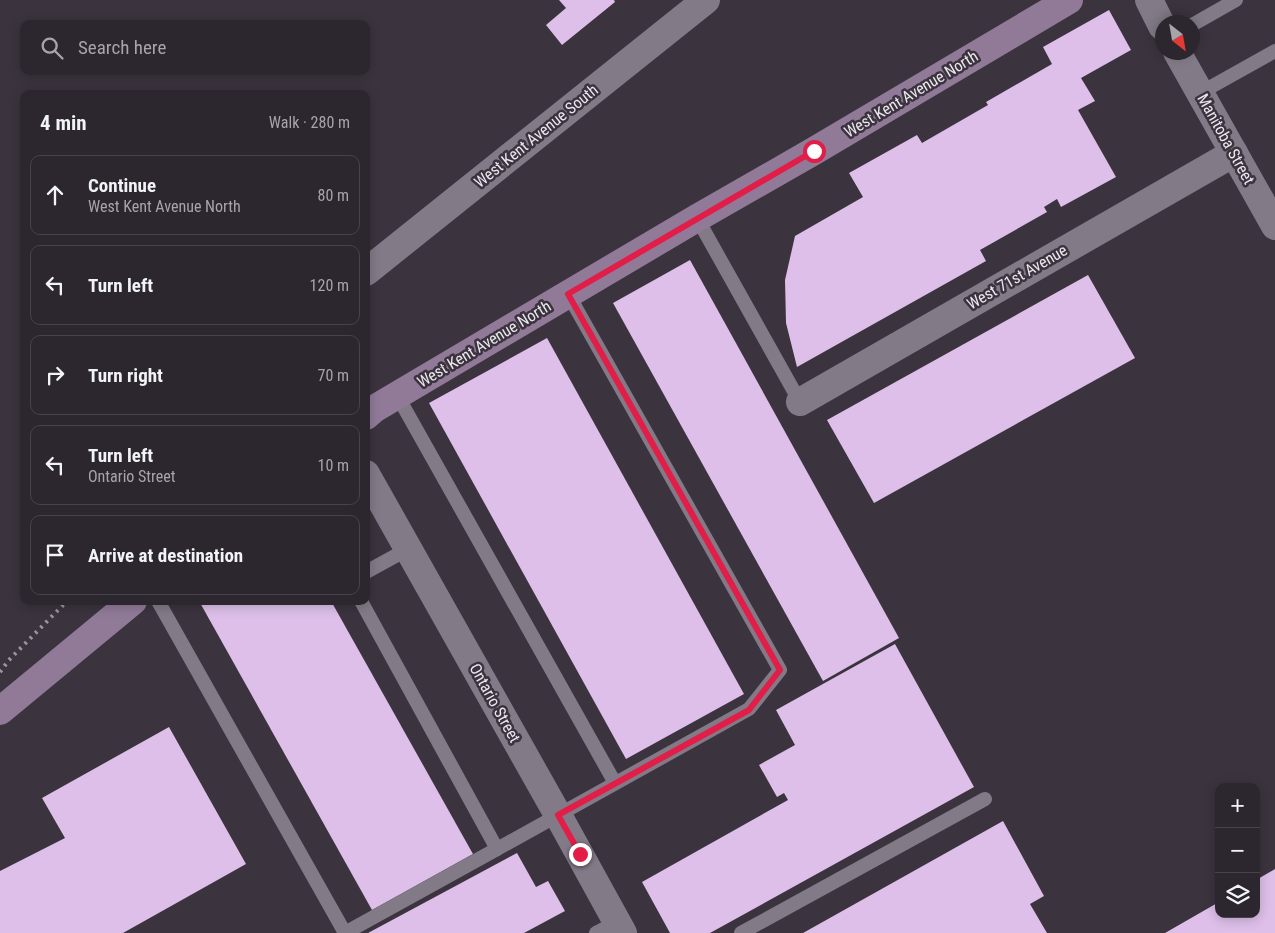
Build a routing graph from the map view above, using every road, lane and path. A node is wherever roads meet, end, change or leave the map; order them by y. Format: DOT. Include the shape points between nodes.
graph roads {
  1 [pos="706,0"];
  2 [pos="1069,0"];
  3 [pos="1149,0"];
  4 [pos="1236,0"];
  5 [pos="1156,15"];
  6 [pos="1200,20"];
  7 [pos="1275,51"];
  8 [pos="1181,60"];
  9 [pos="1200,93"];
  10 [pos="1234,153"];
  11 [pos="697,218"];
  12 [pos="1275,226"];
  13 [pos="370,269"];
  14 [pos="568,294"];
  15 [pos="397,396"];
  16 [pos="800,402"];
  17 [pos="370,413"];
  18 [pos="370,481"];
  19 [pos="408,548"];
  20 [pos="370,570"];
  21 [pos="128,605"];
  22 [pos="160,605"];
  23 [pos="363,605"];
  24 [pos="0,711"];
  25 [pos="615,784"];
  26 [pos="985,799"];
  27 [pos="558,815"];
  28 [pos="497,849"];
  29 [pos="612,929"];
  30 [pos="741,933"];
  1 -- 13 [label="street, West Kent Avenue South"];
  2 -- 11 [label="street, West Kent Avenue North"];
  3 -- 5 [label="street"];
  4 -- 6 [label="lane"];
  7 -- 9 [label="lane"];
  8 -- 9 [label="street, Manitoba Street"];
  9 -- 10 [label="street, Manitoba Street"];
  10 -- 12 [label="street, Manitoba Street"];
  10 -- 16 [label="street, West 71st Avenue"];
  11 -- 14 [label="street, West Kent Avenue North"];
  11 -- 16 [label="lane"];
  14 -- 15 [label="street, West Kent Avenue North"];
  14 -- 25 [label="lane" via="780,670 749,710"];
  15 -- 17 [label="street, West Kent Avenue North"];
  15 -- 25 [label="lane"];
  18 -- 19 [label="street, Ontario Street"];
  19 -- 20 [label="lane"];
  19 -- 27 [label="street, Ontario Street"];
  21 -- 24 [label="street"];
  22 -- 28 [label="lane" via="346,933"];
  23 -- 28 [label="lane"];
  25 -- 27 [label="lane"];
  26 -- 30 [label="lane"];
  27 -- 28 [label="lane"];
  27 -- 29 [label="street, Ontario Street"];
}
